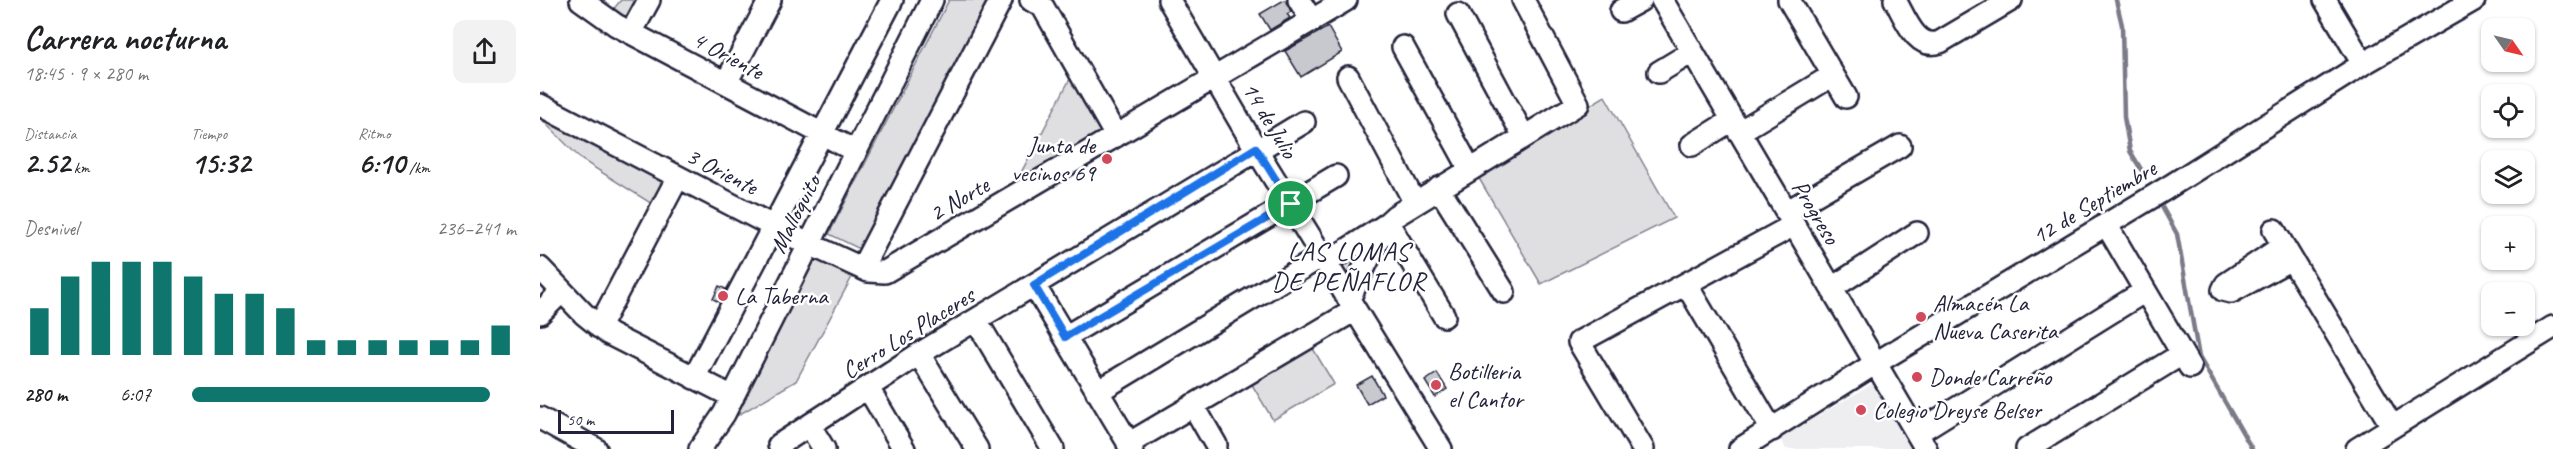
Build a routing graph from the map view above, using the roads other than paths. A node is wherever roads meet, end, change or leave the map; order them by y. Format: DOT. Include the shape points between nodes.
graph roads {
  1 [pos="581,0"];
  2 [pos="649,0"];
  3 [pos="770,0"];
  4 [pos="892,0"];
  5 [pos="932,0"];
  6 [pos="1001,0"];
  7 [pos="1031,0"];
  8 [pos="1169,0"];
  9 [pos="1299,0"];
  10 [pos="1346,0"];
  11 [pos="1523,0"];
  12 [pos="1641,0"];
  13 [pos="1662,0"];
  14 [pos="1790,0"];
  15 [pos="1895,0"];
  16 [pos="2011,0"];
  17 [pos="2325,0"];
  18 [pos="2474,0"];
  19 [pos="604,7"];
  20 [pos="1621,11"];
  21 [pos="1458,15"];
  22 [pos="1312,21"];
  23 [pos="631,33"];
  24 [pos="1403,47"];
  25 [pos="1692,52"];
  26 [pos="2362,64"];
  27 [pos="1659,72"];
  28 [pos="1833,75"];
  29 [pos="1348,77"];
  30 [pos="1215,78"];
  31 [pos="726,83"];
  32 [pos="1846,97"];
  33 [pos="540,105"];
  34 [pos="1304,122"];
  35 [pos="1736,126"];
  36 [pos="822,133"];
  37 [pos="1116,136"];
  38 [pos="1524,137"];
  39 [pos="1692,145"];
  40 [pos="1900,146"];
  41 [pos="1256,148"];
  42 [pos="855,151"];
  43 [pos="1470,169"];
  44 [pos="1336,176"];
  45 [pos="678,177"];
  46 [pos="1439,188"];
  47 [pos="1415,203"];
  48 [pos="1291,204"];
  49 [pos="1790,218"];
  50 [pos="1386,224"];
  51 [pos="2106,224"];
  52 [pos="773,226"];
  53 [pos="1917,233"];
  54 [pos="808,243"];
  55 [pos="2283,245"];
  56 [pos="1324,259"];
  57 [pos="540,268"];
  58 [pos="862,268"];
  59 [pos="885,272"];
  60 [pos="1686,284"];
  61 [pos="1034,285"];
  62 [pos="1832,288"];
  63 [pos="562,291"];
  64 [pos="2145,291"];
  65 [pos="1504,292"];
  66 [pos="1352,305"];
  67 [pos="540,313"];
  68 [pos="1444,316"];
  69 [pos="976,320"];
  70 [pos="599,327"];
  71 [pos="2553,327"];
  72 [pos="1065,337"];
  73 [pos="919,354"];
  74 [pos="1876,363"];
  75 [pos="694,378"];
  76 [pos="868,388"];
  77 [pos="1097,392"];
  78 [pos="733,397"];
  79 [pos="1193,405"];
  80 [pos="540,418"];
  81 [pos="810,426"];
  82 [pos="2392,426"];
  83 [pos="1772,429"];
  84 [pos="1922,441"];
  85 [pos="779,445"];
  86 [pos="1216,445"];
  87 [pos="1130,446"];
  88 [pos="596,449"];
  89 [pos="700,449"];
  90 [pos="824,449"];
  91 [pos="904,449"];
  92 [pos="977,449"];
  93 [pos="1053,449"];
  94 [pos="1441,449"];
  95 [pos="1643,449"];
  96 [pos="1740,449"];
  97 [pos="2026,449"];
  98 [pos="2356,449"];
  1 -- 19 [label="street, 4 Oriente"];
  2 -- 23 [label="street"];
  3 -- 31 [label="street"];
  4 -- 36 [label="street"];
  5 -- 42 [label="street, Malloquito"];
  6 -- 58 [label="street"];
  7 -- 37 [label="street" via="1043,7"];
  8 -- 30 [label="street, 14 de Julio"];
  9 -- 22 [label="street"];
  10 -- 22 [label="street, 2 Norte"];
  11 -- 38 [label="street" via="1578,104"];
  12 -- 20 [label="street"];
  13 -- 25 [label="street, Progreso"];
  14 -- 28 [label="street"];
  15 -- 16 [label="street" via="1918,38 1926,43 1940,42"];
  17 -- 26 [label="street"];
  18 -- 26 [label="street, 12 de Septiembre"];
  19 -- 23 [label="street, 4 Oriente"];
  21 -- 38 [label="street"];
  22 -- 30 [label="street, 2 Norte"];
  23 -- 31 [label="street, 4 Oriente"];
  24 -- 43 [label="street"];
  25 -- 27 [label="street"];
  25 -- 35 [label="street, Progreso"];
  26 -- 51 [label="street, 12 de Septiembre"];
  28 -- 32 [label="street"];
  28 -- 35 [label="street"];
  29 -- 47 [label="street"];
  30 -- 37 [label="street, 2 Norte"];
  30 -- 41 [label="street, 14 de Julio"];
  31 -- 36 [label="street, 4 Oriente"];
  33 -- 45 [label="street, 3 Oriente"];
  34 -- 41 [label="street, Cerro Los Placeres"];
  35 -- 39 [label="street"];
  35 -- 49 [label="street, Progreso"];
  36 -- 42 [label="street, 4 Oriente"];
  36 -- 52 [label="street"];
  37 -- 59 [label="street, 2 Norte"];
  38 -- 43 [label="street"];
  40 -- 49 [label="street"];
  41 -- 48 [label="street, 14 de Julio"];
  41 -- 61 [label="street, Cerro Los Placeres"];
  42 -- 54 [label="street, Malloquito"];
  43 -- 46 [label="street"];
  44 -- 48 [label="street"];
  45 -- 52 [label="street, 3 Oriente"];
  45 -- 70 [label="street"];
  46 -- 47 [label="street"];
  46 -- 65 [label="street"];
  47 -- 50 [label="street"];
  48 -- 56 [label="street, 14 de Julio"];
  48 -- 72 [label="street"];
  49 -- 60 [label="street"];
  49 -- 62 [label="street, Progreso"];
  50 -- 56 [label="street"];
  50 -- 66 [label="street"];
  50 -- 68 [label="street"];
  51 -- 64 [label="street"];
  51 -- 74 [label="street, 12 de Septiembre"];
  52 -- 54 [label="street, 3 Oriente"];
  52 -- 75 [label="street"];
  53 -- 62 [label="street"];
  54 -- 58 [label="street, 3 Oriente"];
  54 -- 78 [label="street, Malloquito"];
  55 -- 82 [label="street"];
  56 -- 66 [label="street, 14 de Julio"];
  56 -- 77 [label="street"];
  57 -- 63 [label="street"];
  58 -- 59 [label="street, 3 Oriente"];
  60 -- 83 [label="street"];
  60 -- 95 [label="street" via="1580,342"];
  61 -- 69 [label="street, Cerro Los Placeres"];
  61 -- 72 [label="street"];
  62 -- 74 [label="street, Progreso"];
  63 -- 67 [label="street"];
  63 -- 70 [label="street"];
  64 -- 84 [label="street"];
  64 -- 97 [label="street" via="2186,361"];
  66 -- 79 [label="street"];
  66 -- 94 [label="street, 14 de Julio"];
  69 -- 73 [label="street, Cerro Los Placeres"];
  69 -- 93 [label="street"];
  70 -- 75 [label="street"];
  71 -- 82 [label="street"];
  72 -- 77 [label="street"];
  73 -- 76 [label="street, Cerro Los Placeres"];
  73 -- 92 [label="street"];
  74 -- 83 [label="street, 12 de Septiembre"];
  74 -- 84 [label="street, Progreso"];
  75 -- 78 [label="street"];
  76 -- 81 [label="street, Cerro Los Placeres"];
  76 -- 91 [label="street"];
  77 -- 87 [label="street"];
  78 -- 89 [label="street, Malloquito"];
  79 -- 86 [label="street"];
  79 -- 87 [label="street"];
  80 -- 88 [label="street"];
  81 -- 85 [label="street, Cerro Los Placeres"];
  81 -- 90 [label="street"];
  82 -- 98 [label="street"];
  83 -- 96 [label="street, 12 de Septiembre"];
}
